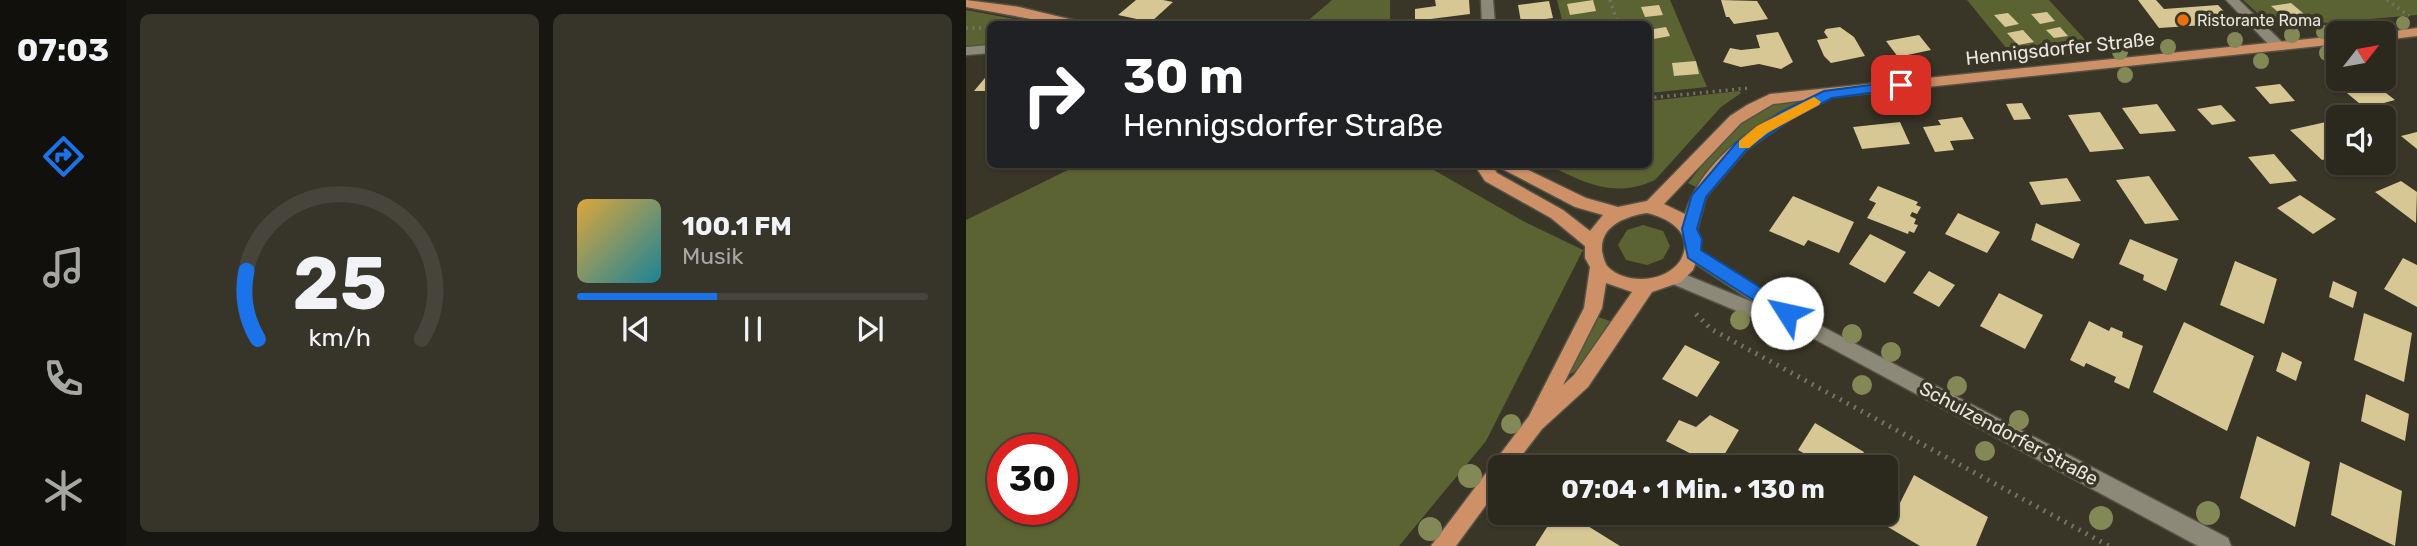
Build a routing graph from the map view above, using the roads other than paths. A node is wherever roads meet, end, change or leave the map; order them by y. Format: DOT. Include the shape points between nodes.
graph roads {
  1 [pos="1487,0"];
  2 [pos="2232,0"];
  3 [pos="966,2"];
  4 [pos="1060,21"];
  5 [pos="1489,21"];
  6 [pos="2417,32"];
  7 [pos="2396,35"];
  8 [pos="2326,41"];
  9 [pos="2278,47"];
  10 [pos="987,49"];
  11 [pos="966,51"];
  12 [pos="1829,94"];
  13 [pos="1491,169"];
  14 [pos="1651,207"];
  15 [pos="1618,213"];
  16 [pos="1689,229"];
  17 [pos="1592,242"];
  18 [pos="1693,253"];
  19 [pos="1599,267"];
  20 [pos="1674,277"];
  21 [pos="1646,286"];
  22 [pos="1798,321"];
  23 [pos="1535,423"];
  24 [pos="1510,455"];
  25 [pos="1488,484"];
  26 [pos="1441,546"];
  27 [pos="2220,546"];
  1 -- 5 [label="street"];
  2 -- 9 [label="street"];
  3 -- 4 [label="main road"];
  6 -- 7 [label="main road"];
  8 -- 9 [label="main road, Hennigsdorfer Straße"];
  9 -- 12 [label="main road, Hennigsdorfer Straße"];
  10 -- 11 [label="street"];
  12 -- 14 [label="main road, Hennigsdorfer Straße" via="1796,94 1753,106"];
  12 -- 16 [label="main road, Hennigsdorfer Straße" via="1774,122 1741,146 1699,195"];
  13 -- 15 [label="main road" via="1521,172 1581,202"];
  13 -- 17 [label="main road"];
  14 -- 15 [label="main road"];
  14 -- 16 [label="main road" via="1675,215"];
  15 -- 17 [label="main road" via="1599,227"];
  16 -- 18 [label="main road"];
  17 -- 19 [label="main road" via="1592,255"];
  18 -- 20 [label="main road"];
  18 -- 22 [label="street, Schulzendorfer Straße"];
  19 -- 21 [label="main road" via="1622,284"];
  19 -- 23 [label="main road" via="1593,308"];
  20 -- 21 [label="main road"];
  20 -- 22 [label="street, Schulzendorfer Straße" via="1762,314"];
  21 -- 23 [label="main road" via="1580,381"];
  22 -- 27 [label="street, Schulzendorfer Straße"];
  23 -- 24 [label="main road"];
  25 -- 26 [label="main road"];
}
